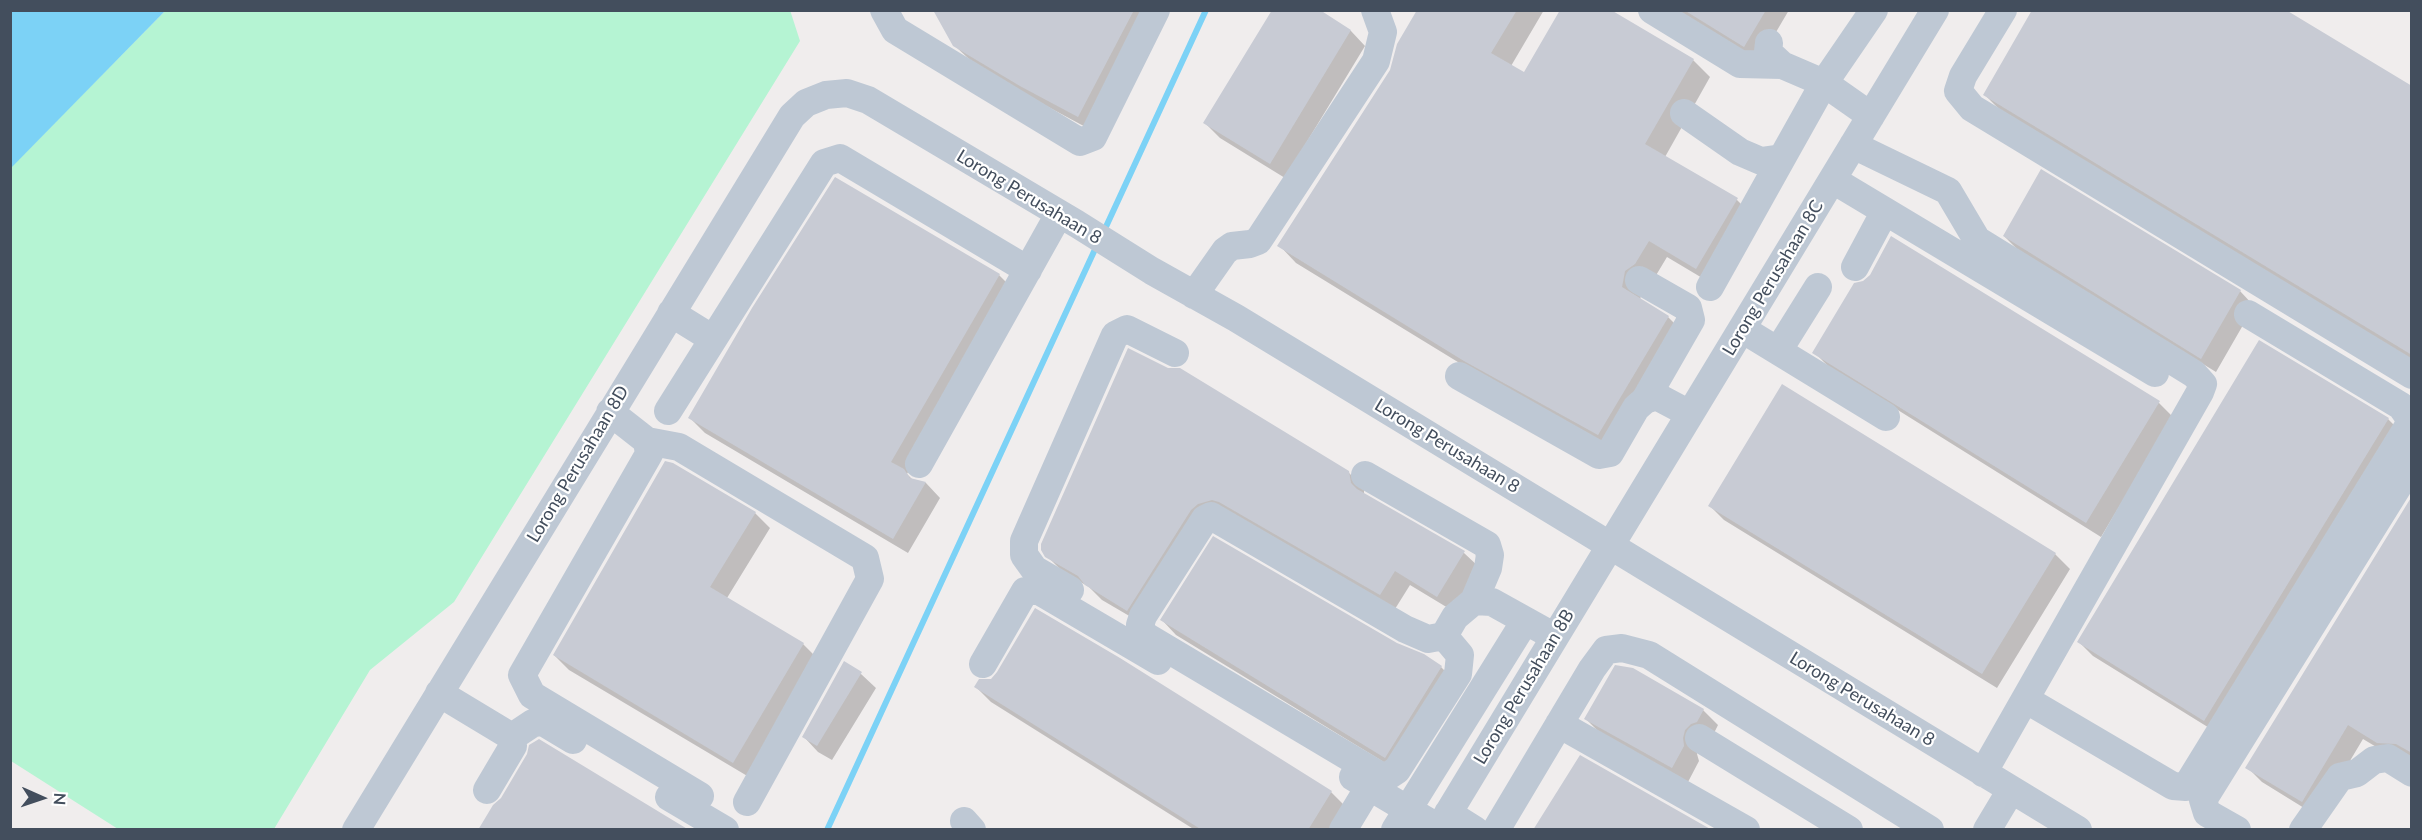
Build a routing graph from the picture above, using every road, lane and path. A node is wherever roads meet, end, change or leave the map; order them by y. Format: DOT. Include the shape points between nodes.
graph roads {
  1 [pos="884,10"];
  2 [pos="1156,10"];
  3 [pos="1375,10"];
  4 [pos="1652,10"];
  5 [pos="1874,10"];
  6 [pos="1935,10"];
  7 [pos="2003,10"];
  8 [pos="1824,83"];
  9 [pos="806,103"];
  10 [pos="1684,113"];
  11 [pos="1871,116"];
  12 [pos="1853,146"];
  13 [pos="1782,158"];
  14 [pos="1833,180"];
  15 [pos="1885,211"];
  16 [pos="1068,219"];
  17 [pos="1855,267"];
  18 [pos="1028,270"];
  19 [pos="1640,280"];
  20 [pos="1710,287"];
  21 [pos="1818,287"];
  22 [pos="1194,295"];
  23 [pos="671,313"];
  24 [pos="2248,314"];
  25 [pos="1742,328"];
  26 [pos="713,339"];
  27 [pos="1778,351"];
  28 [pos="1175,353"];
  29 [pos="2412,375"];
  30 [pos="1459,376"];
  31 [pos="2175,385"];
  32 [pos="1645,399"];
  33 [pos="668,411"];
  34 [pos="610,412"];
  35 [pos="1690,414"];
  36 [pos="1886,417"];
  37 [pos="647,441"];
  38 [pos="919,464"];
  39 [pos="2412,464"];
  40 [pos="1365,475"];
  41 [pos="1611,545"];
  42 [pos="1474,601"];
  43 [pos="1525,621"];
  44 [pos="1144,635"];
  45 [pos="1444,636"];
  46 [pos="1555,637"];
  47 [pos="983,664"];
  48 [pos="439,693"];
  49 [pos="2025,699"];
  50 [pos="1559,724"];
  51 [pos="512,737"];
  52 [pos="1699,738"];
  53 [pos="1983,773"];
  54 [pos="2412,773"];
  55 [pos="1369,787"];
  56 [pos="487,790"];
  57 [pos="2012,790"];
  58 [pos="700,796"];
  59 [pos="747,802"];
  60 [pos="1401,820"];
  61 [pos="1441,823"];
  62 [pos="356,830"];
  63 [pos="725,830"];
  64 [pos="1343,830"];
  65 [pos="1475,830"];
  66 [pos="1496,830"];
  67 [pos="1746,830"];
  68 [pos="1849,830"];
  69 [pos="1930,830"];
  70 [pos="1987,830"];
  71 [pos="2078,830"];
  72 [pos="2237,830"];
  73 [pos="2303,830"];
  1 -- 2 [label="street" via="895,30 1080,142 1093,137"];
  3 -- 22 [label="street" via="1383,32 1376,61 1258,241 1225,250"];
  4 -- 8 [label="street" via="1740,64 1776,54"];
  5 -- 8 [label="street"];
  6 -- 11 [label="street, Lorong Perusahaan 8C"];
  7 -- 29 [label="street" via="1958,91 1972,108"];
  8 -- 11 [label="street"];
  8 -- 13 [label="street"];
  9 -- 16 [label="street, Lorong Perusahaan 8" via="826,95 847,93 868,100"];
  9 -- 23 [label="street, Lorong Perusahaan 8D" via="792,116"];
  10 -- 13 [label="street" via="1740,152 1761,161"];
  11 -- 12 [label="street, Lorong Perusahaan 8C"];
  12 -- 14 [label="street, Lorong Perusahaan 8C"];
  12 -- 49 [label="street" via="1948,191 1977,240 2194,374 2203,384"];
  13 -- 20 [label="street"];
  14 -- 15 [label="street"];
  14 -- 25 [label="street, Lorong Perusahaan 8C"];
  15 -- 17 [label="street"];
  15 -- 31 [label="street"];
  16 -- 18 [label="street"];
  16 -- 22 [label="street, Lorong Perusahaan 8"];
  18 -- 26 [label="street" via="840,158 824,163"];
  18 -- 38 [label="street"];
  19 -- 32 [label="street" via="1688,308 1690,320"];
  21 -- 27 [label="street"];
  22 -- 41 [label="street, Lorong Perusahaan 8"];
  23 -- 26 [label="street"];
  23 -- 34 [label="street, Lorong Perusahaan 8D"];
  24 -- 49 [label="street" via="2401,406 2409,425 2186,787 2174,786"];
  25 -- 27 [label="street"];
  25 -- 35 [label="street, Lorong Perusahaan 8C"];
  26 -- 33 [label="street"];
  27 -- 36 [label="street"];
  28 -- 44 [label="street" via="1126,329 1115,335 1024,542 1024,555 1034,569"];
  30 -- 32 [label="street" via="1599,455 1610,453"];
  32 -- 35 [label="street" via="1656,396"];
  34 -- 37 [label="street"];
  34 -- 48 [label="street, Lorong Perusahaan 8D"];
  35 -- 41 [label="street, Lorong Perusahaan 8C"];
  37 -- 58 [label="street" via="649,454 522,675 532,695"];
  37 -- 59 [label="street" via="679,447 865,558 870,579"];
  39 -- 72 [label="street" via="2203,800 2207,813"];
  40 -- 42 [label="street" via="1486,545 1490,555 1488,568"];
  41 -- 46 [label="street, Lorong Perusahaan 8B"];
  41 -- 53 [label="street, Lorong Perusahaan 8"];
  42 -- 43 [label="street" via="1492,602"];
  42 -- 45 [label="street" via="1455,617"];
  43 -- 46 [label="street"];
  43 -- 60 [label="street"];
  44 -- 45 [label="street" via="1140,625 1143,616 1205,519 1211,516 1405,629 1428,639"];
  44 -- 45 [label="street" via="1378,776 1388,776 1396,770 1458,674 1460,655"];
  46 -- 61 [label="street, Lorong Perusahaan 8B"];
  47 -- 55 [label="street" via="1025,591 1039,591"];
  48 -- 51 [label="street"];
  48 -- 62 [label="street, Lorong Perusahaan 8D"];
  49 -- 53 [label="street"];
  50 -- 66 [label="street"];
  50 -- 67 [label="street"];
  50 -- 69 [label="street" via="1606,650 1622,648 1648,655"];
  51 -- 56 [label="street" via="513,746"];
  51 -- 63 [label="street" via="533,723 543,722"];
  52 -- 68 [label="street"];
  53 -- 57 [label="street, Lorong Perusahaan 8"];
  54 -- 73 [label="street" via="2388,758 2374,760 2357,773 2340,777"];
  55 -- 60 [label="street"];
  55 -- 64 [label="street"];
  57 -- 70 [label="street"];
  57 -- 71 [label="street, Lorong Perusahaan 8"];
  60 -- 61 [label="street"];
  61 -- 65 [label="street"];
}
